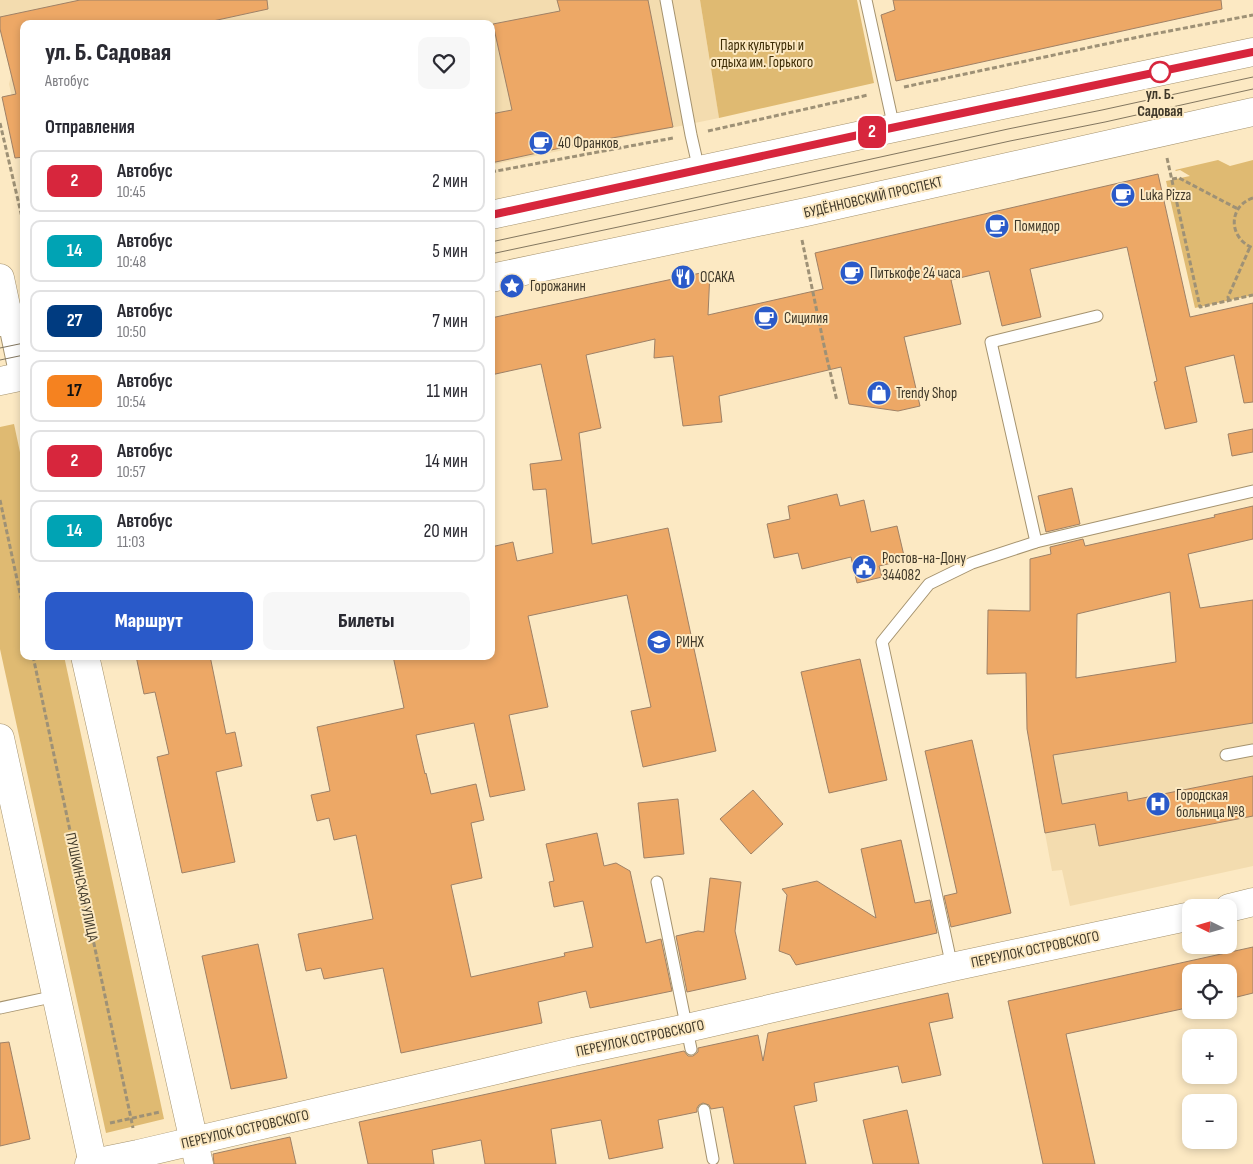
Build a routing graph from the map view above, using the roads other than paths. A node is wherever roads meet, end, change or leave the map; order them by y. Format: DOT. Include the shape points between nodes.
graph roads {
  1 [pos="666,0"];
  2 [pos="866,0"];
  3 [pos="1253,52"];
  4 [pos="1253,112"];
  5 [pos="894,128"];
  6 [pos="699,170"];
  7 [pos="495,214"];
  8 [pos="495,277"];
  9 [pos="0,278"];
  10 [pos="1097,316"];
  11 [pos="11,320"];
  12 [pos="17,380"];
  13 [pos="1253,491"];
  14 [pos="1036,542"];
  15 [pos="86,660"];
  16 [pos="0,738"];
  17 [pos="1253,750"];
  18 [pos="1226,755"];
  19 [pos="657,882"];
  20 [pos="1253,902"];
  21 [pos="1238,906"];
  22 [pos="1182,918"];
  23 [pos="952,967"];
  24 [pos="56,996"];
  25 [pos="0,1008"];
  26 [pos="689,1039"];
  27 [pos="704,1110"];
  28 [pos="197,1153"];
  29 [pos="714,1159"];
  30 [pos="91,1164"];
  1 -- 6 [label="lane"];
  2 -- 5 [label="lane"];
  3 -- 5 [label="street"];
  4 -- 8 [label="street, БУДЁННОВСКИЙ ПРОСПЕКТ" via="806,212"];
  5 -- 6 [label="street"];
  6 -- 7 [label="street"];
  9 -- 11 [label="street"];
  10 -- 14 [label="lane" via="991,342"];
  11 -- 12 [label="street"];
  13 -- 14 [label="lane"];
  14 -- 23 [label="lane" via="972,562 929,584 882,642"];
  15 -- 28 [label="street"];
  16 -- 24 [label="street"];
  17 -- 18 [label="lane"];
  19 -- 26 [label="lane"];
  20 -- 21 [label="street"];
  22 -- 23 [label="street, ПЕРЕУЛОК ОСТРОВСКОГО"];
  23 -- 26 [label="street, ПЕРЕУЛОК ОСТРОВСКОГО"];
  24 -- 25 [label="lane"];
  24 -- 30 [label="street"];
  26 -- 28 [label="street, ПЕРЕУЛОК ОСТРОВСКОГО" via="573,1052"];
  27 -- 29 [label="lane"];
  28 -- 30 [label="street, ПЕРЕУЛОК ОСТРОВСКОГО" via="138,1154"];
}
